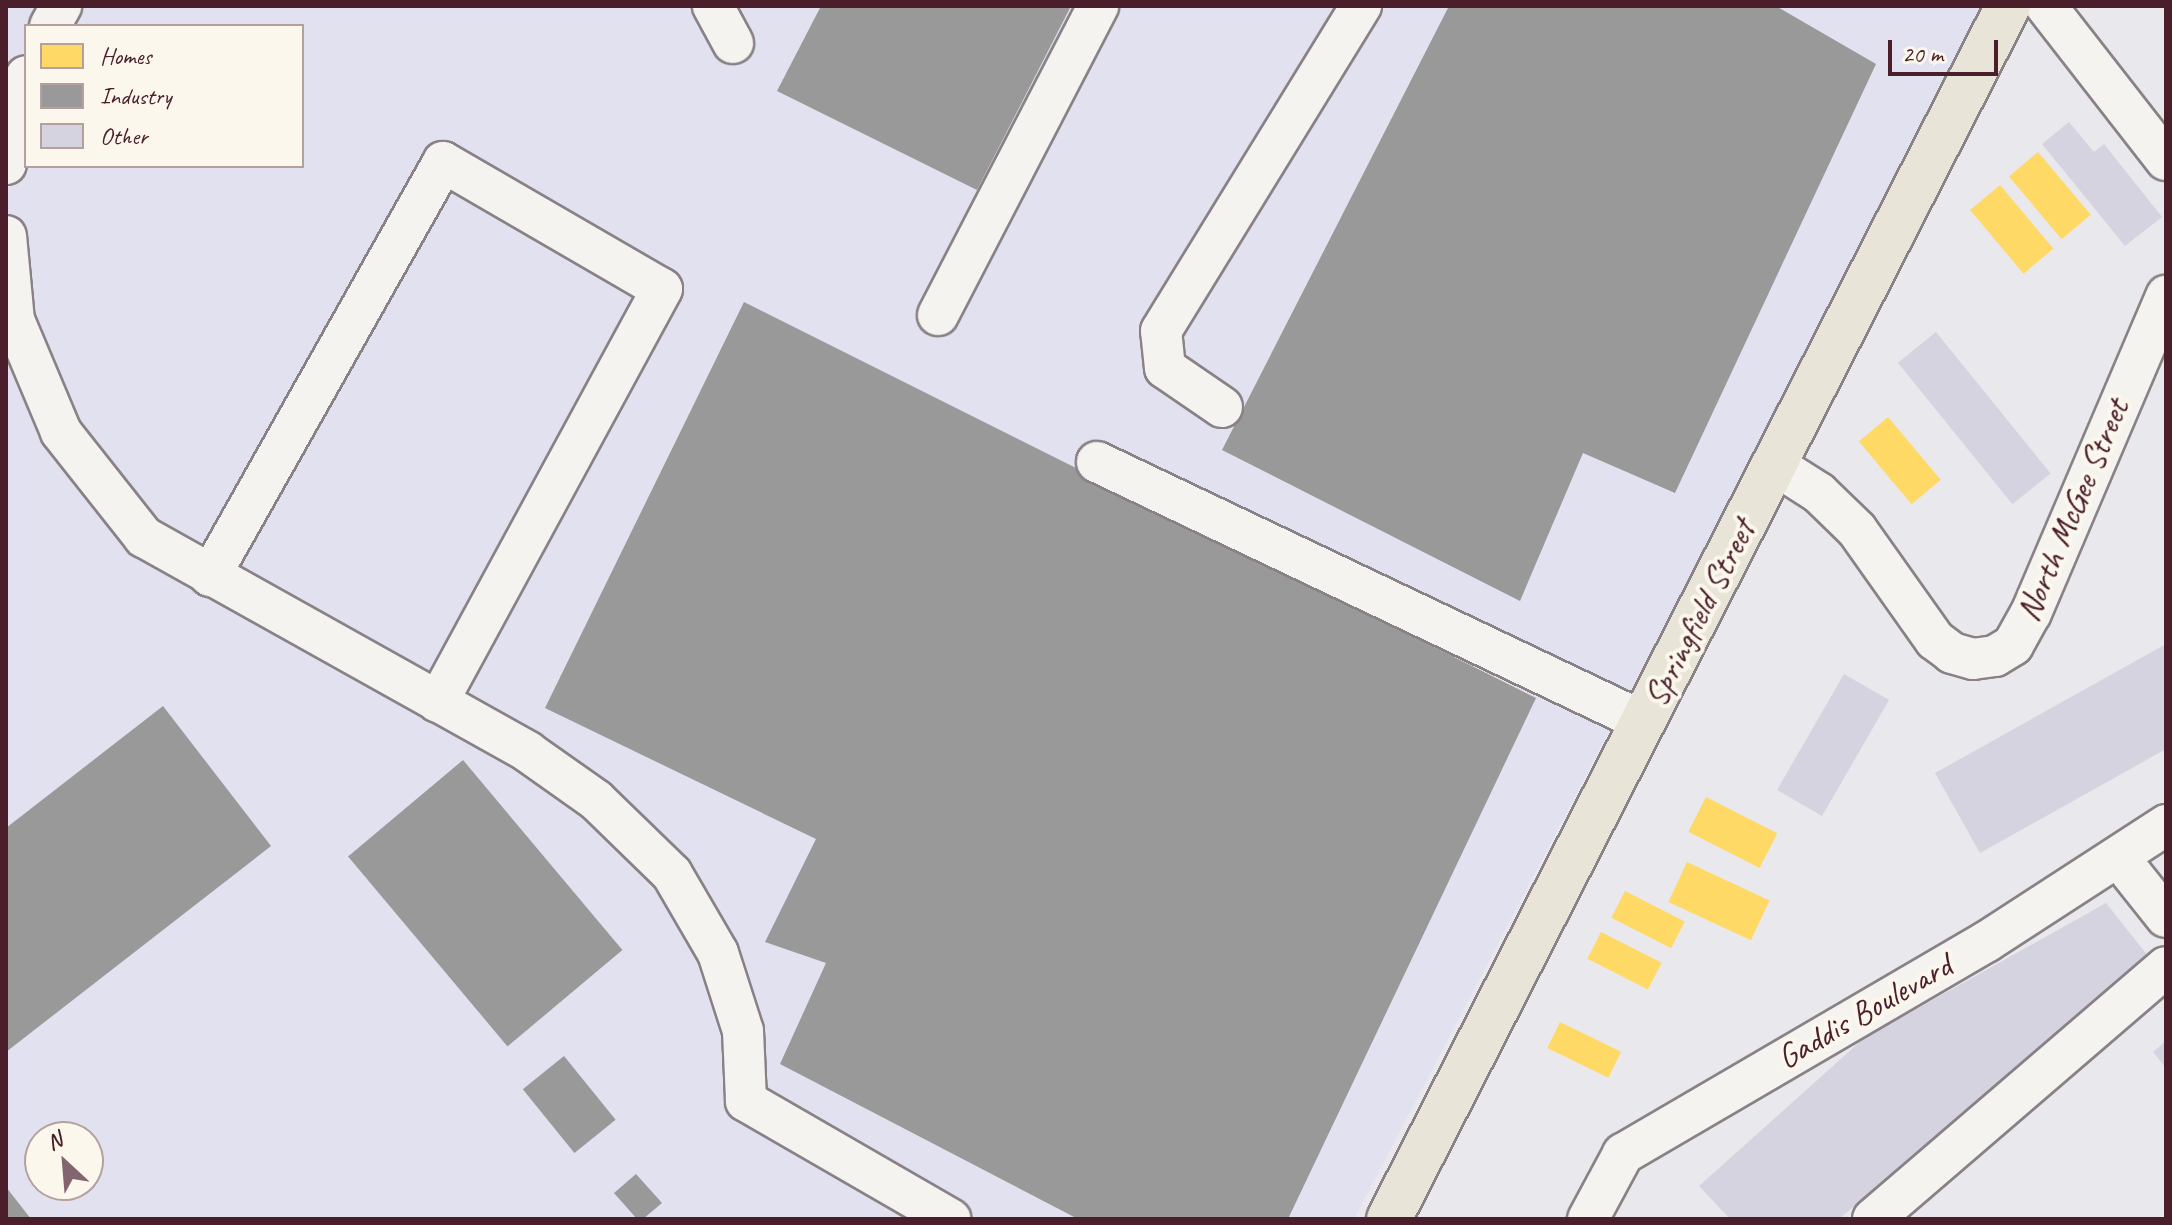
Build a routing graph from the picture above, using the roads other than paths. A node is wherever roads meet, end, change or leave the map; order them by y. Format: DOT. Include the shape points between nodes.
graph roads {
  1 [pos="61,6"];
  2 [pos="713,6"];
  3 [pos="1098,6"];
  4 [pos="1361,6"];
  5 [pos="2008,6"];
  6 [pos="2046,6"];
  7 [pos="51,24"];
  8 [pos="733,43"];
  9 [pos="24,80"];
  10 [pos="2166,160"];
  11 [pos="6,164"];
  12 [pos="6,236"];
  13 [pos="2166,296"];
  14 [pos="938,315"];
  15 [pos="1222,407"];
  16 [pos="1097,462"];
  17 [pos="1775,465"];
  18 [pos="210,576"];
  19 [pos="438,702"];
  20 [pos="1644,722"];
  21 [pos="2166,825"];
  22 [pos="2119,858"];
  23 [pos="2166,917"];
  24 [pos="2166,967"];
  25 [pos="950,1219"];
  26 [pos="1389,1219"];
  27 [pos="1588,1219"];
  28 [pos="1873,1219"];
  1 -- 7 [label="street"];
  2 -- 8 [label="street"];
  3 -- 14 [label="street"];
  4 -- 15 [label="street" via="1161,331 1165,368"];
  5 -- 17 [label="main road, Springfield Street"];
  6 -- 10 [label="street"];
  9 -- 11 [label="street"];
  12 -- 18 [label="street" via="14,320 61,432 144,537"];
  13 -- 17 [label="street, North McGee Street" via="2031,613 2013,645 1995,656 1973,659 1952,653 1935,640 1857,530 1819,493"];
  16 -- 20 [label="street"];
  17 -- 20 [label="main road, Springfield Street"];
  18 -- 19 [label="street"];
  18 -- 19 [label="street" via="443,162 662,289"];
  19 -- 25 [label="street" via="528,752 596,800 672,874 718,953 735,1005 743,1031 746,1101"];
  20 -- 26 [label="main road, Springfield Street"];
  21 -- 22 [label="street, Gaddis Boulevard"];
  22 -- 23 [label="street"];
  22 -- 27 [label="street, Gaddis Boulevard" via="1623,1154"];
  24 -- 28 [label="street"];
}
